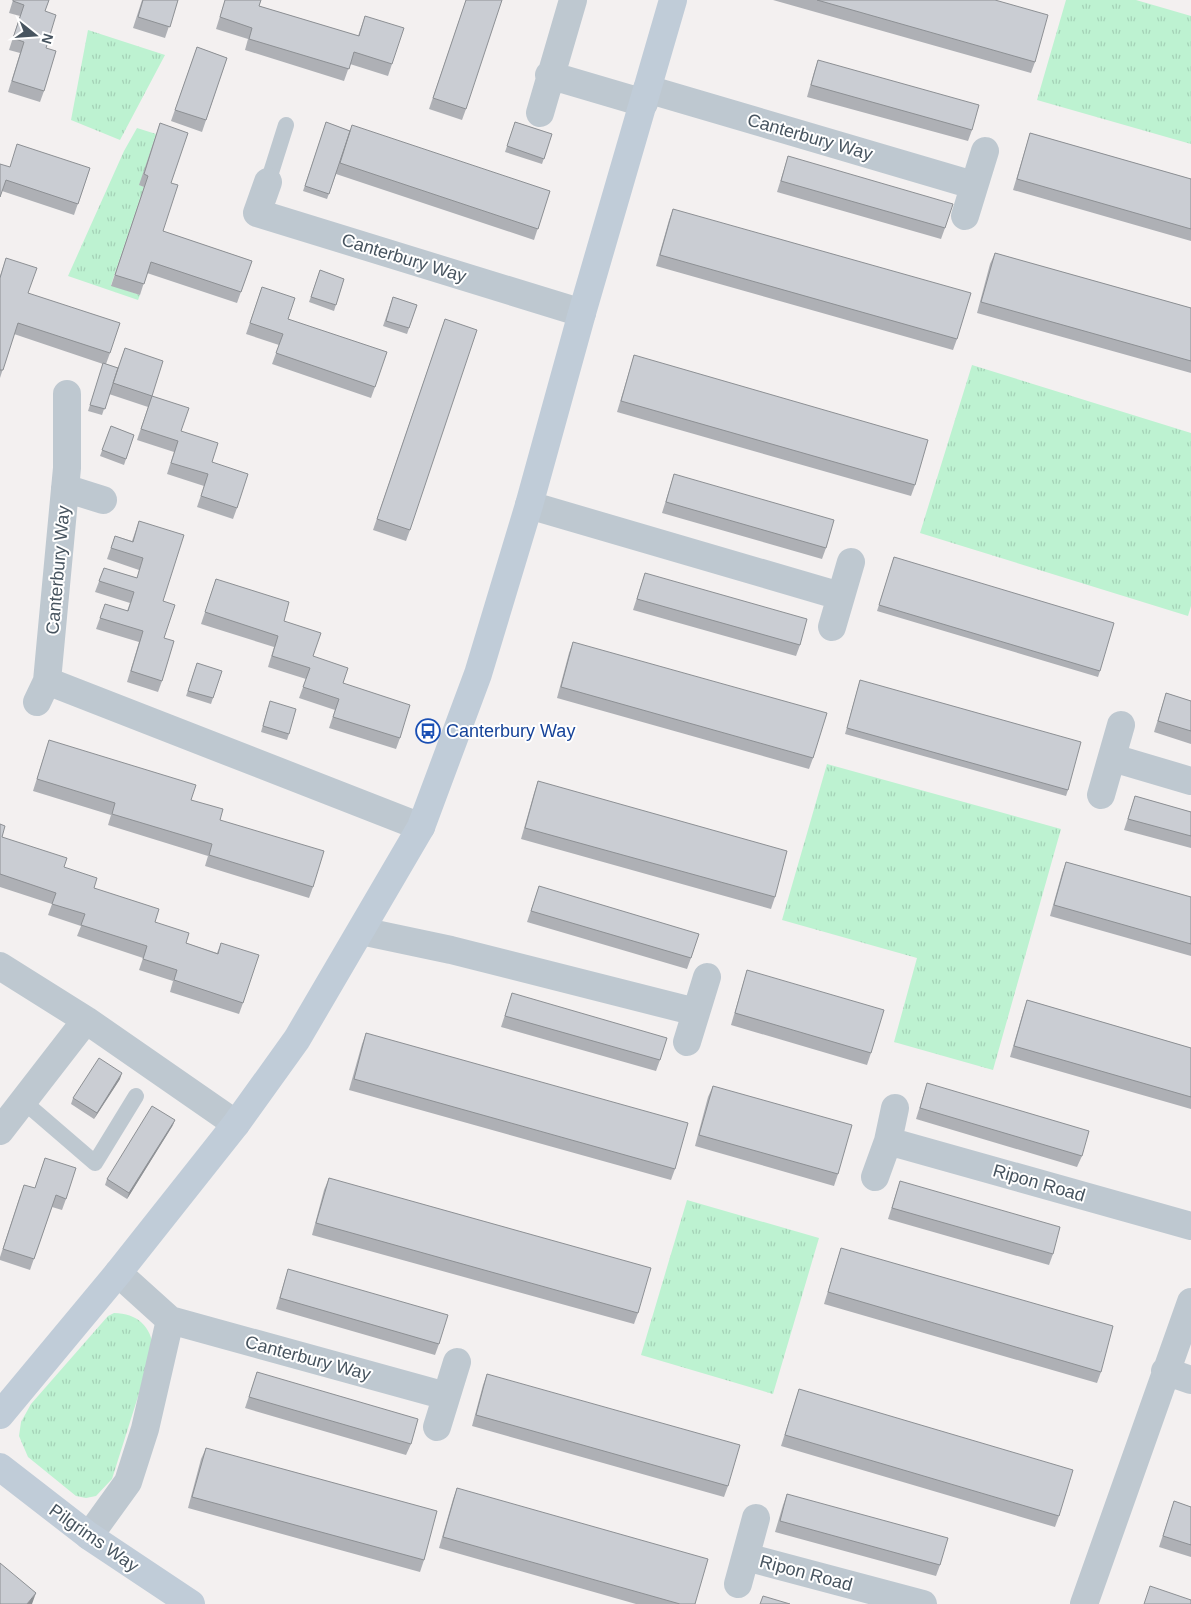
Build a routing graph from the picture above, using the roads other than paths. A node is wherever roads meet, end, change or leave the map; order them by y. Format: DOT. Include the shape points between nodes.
graph roads {
  1 [pos="573,0"];
  2 [pos="673,0"];
  3 [pos="550,75"];
  4 [pos="646,96"];
  5 [pos="540,113"];
  6 [pos="286,125"];
  7 [pos="984,151"];
  8 [pos="268,182"];
  9 [pos="973,185"];
  10 [pos="965,216"];
  11 [pos="582,313"];
  12 [pos="67,394"];
  13 [pos="65,488"];
  14 [pos="103,500"];
  15 [pos="529,505"];
  16 [pos="851,562"];
  17 [pos="840,596"];
  18 [pos="832,627"];
  19 [pos="1121,726"];
  20 [pos="1113,758"];
  21 [pos="1191,781"];
  22 [pos="1101,795"];
  23 [pos="421,827"];
  24 [pos="361,931"];
  25 [pos="0,966"];
  26 [pos="707,978"];
  27 [pos="696,1012"];
  28 [pos="86,1020"];
  29 [pos="687,1042"];
  30 [pos="136,1096"];
  31 [pos="23,1101"];
  32 [pos="895,1108"];
  33 [pos="236,1124"];
  34 [pos="0,1131"];
  35 [pos="888,1141"];
  36 [pos="874,1177"];
  37 [pos="1191,1226"];
  38 [pos="118,1273"];
  39 [pos="1191,1302"];
  40 [pos="170,1320"];
  41 [pos="457,1362"];
  42 [pos="1165,1371"];
  43 [pos="1191,1380"];
  44 [pos="446,1396"];
  45 [pos="0,1415"];
  46 [pos="437,1427"];
  47 [pos="0,1467"];
  48 [pos="756,1518"];
  49 [pos="90,1536"];
  50 [pos="746,1557"];
  51 [pos="738,1584"];
  52 [pos="191,1604"];
  53 [pos="923,1604"];
  54 [pos="1084,1604"];
  1 -- 3 [label="street"];
  2 -- 4 [label="street"];
  3 -- 4 [label="street, Canterbury Way"];
  3 -- 5 [label="street"];
  4 -- 9 [label="street, Canterbury Way"];
  4 -- 11 [label="street"];
  6 -- 8 [label="lane"];
  7 -- 9 [label="street"];
  8 -- 11 [label="street, Canterbury Way" via="257,213"];
  9 -- 10 [label="street"];
  11 -- 15 [label="street"];
  12 -- 13 [label="street, Canterbury Way"];
  13 -- 14 [label="street, Canterbury Way"];
  13 -- 23 [label="street, Canterbury Way" via="42,692"];
  15 -- 17 [label="street"];
  15 -- 23 [label="street" via="478,674"];
  16 -- 17 [label="street"];
  17 -- 18 [label="street"];
  19 -- 20 [label="street"];
  20 -- 21 [label="street"];
  20 -- 22 [label="street"];
  23 -- 24 [label="street"];
  24 -- 27 [label="street" via="451,950"];
  24 -- 33 [label="street" via="297,1038"];
  25 -- 28 [label="street"];
  26 -- 27 [label="street"];
  27 -- 29 [label="street"];
  28 -- 31 [label="street"];
  28 -- 33 [label="street"];
  30 -- 31 [label="lane" via="95,1163"];
  31 -- 34 [label="street"];
  32 -- 35 [label="street"];
  33 -- 38 [label="street"];
  35 -- 36 [label="street"];
  35 -- 37 [label="street, Ripon Road"];
  38 -- 40 [label="street, Canterbury Way"];
  38 -- 45 [label="street"];
  39 -- 42 [label="street"];
  40 -- 44 [label="street, Canterbury Way"];
  40 -- 49 [label="street" via="145,1430 128,1482"];
  41 -- 44 [label="street"];
  42 -- 43 [label="street"];
  42 -- 54 [label="street"];
  44 -- 46 [label="street"];
  47 -- 49 [label="street, Pilgrims Way"];
  48 -- 50 [label="street, Ripon Road"];
  49 -- 52 [label="street, Pilgrims Way"];
  50 -- 51 [label="street, Ripon Road"];
  50 -- 53 [label="street, Ripon Road"];
}
